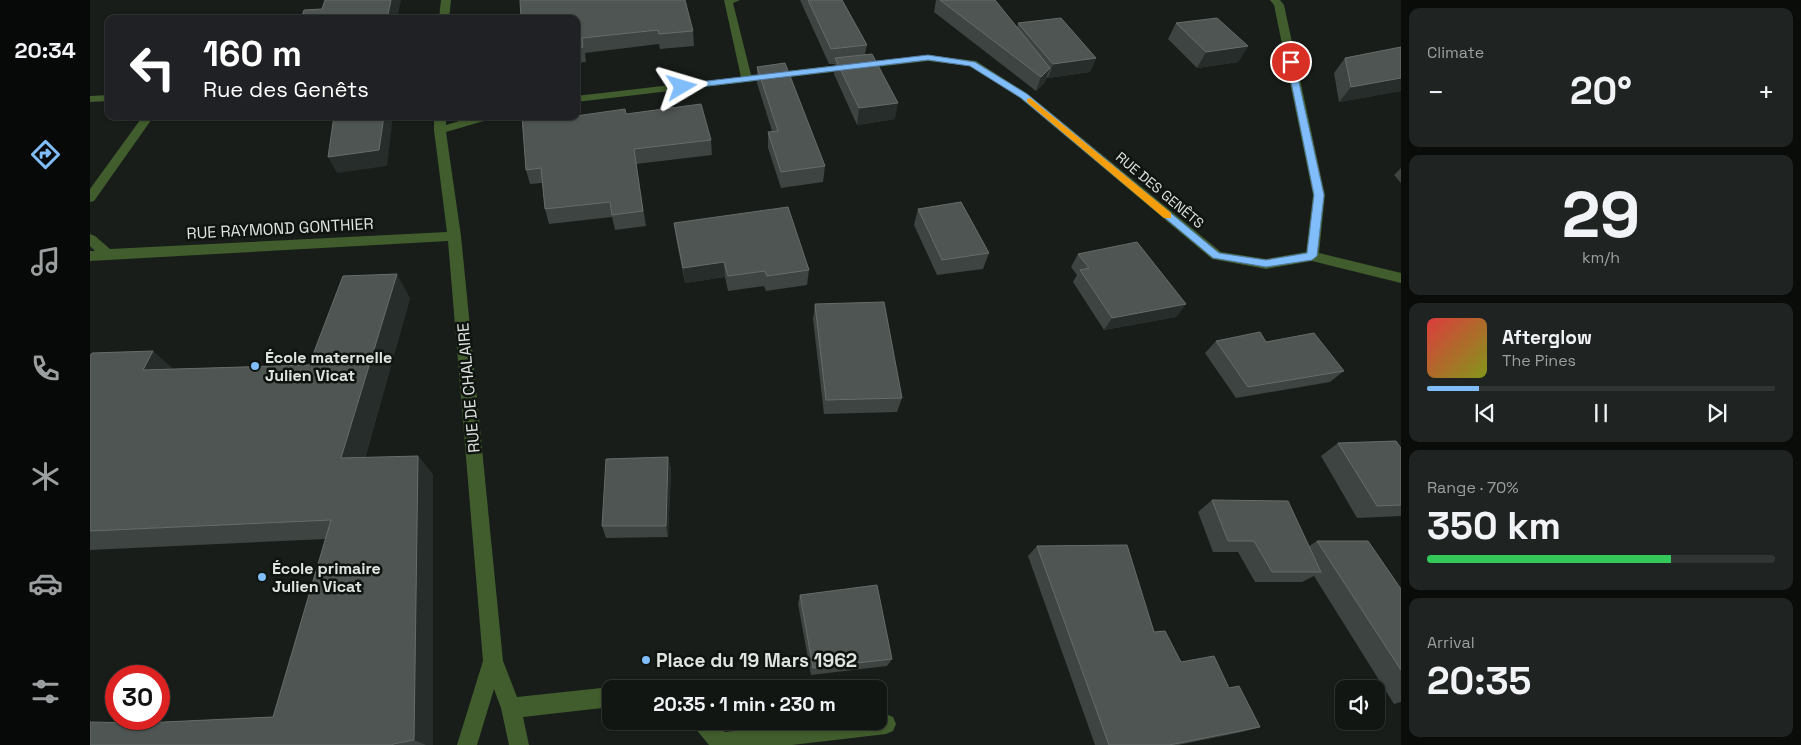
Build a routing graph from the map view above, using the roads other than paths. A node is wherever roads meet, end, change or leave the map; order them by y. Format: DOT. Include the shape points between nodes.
graph roads {
  1 [pos="446,0"];
  2 [pos="735,0"];
  3 [pos="1275,0"];
  4 [pos="444,15"];
  5 [pos="747,79"];
  6 [pos="105,98"];
  7 [pos="90,99"];
  8 [pos="580,99"];
  9 [pos="146,120"];
  10 [pos="461,120"];
  11 [pos="440,123"];
  12 [pos="90,198"];
  13 [pos="454,236"];
  14 [pos="90,239"];
  15 [pos="107,254"];
  16 [pos="90,256"];
  17 [pos="1312,256"];
  18 [pos="1401,278"];
  19 [pos="493,661"];
  20 [pos="602,698"];
  21 [pos="511,708"];
  22 [pos="709,730"];
  23 [pos="834,730"];
  24 [pos="467,745"];
  25 [pos="519,745"];
  1 -- 4 [label="street"];
  2 -- 5 [label="street" via="728,1"];
  3 -- 17 [label="street" via="1279,5 1319,195"];
  5 -- 8 [label="street, RUE DES GENÊTS"];
  5 -- 17 [label="street, RUE DES GENÊTS" via="928,58 972,64 1024,96 1216,256 1266,264"];
  6 -- 7 [label="street"];
  9 -- 12 [label="street"];
  10 -- 11 [label="street"];
  11 -- 13 [label="street, RUE DE CHALAIRE"];
  13 -- 15 [label="street, RUE RAYMOND GONTHIER"];
  13 -- 19 [label="street, RUE DE CHALAIRE"];
  14 -- 15 [label="street"];
  15 -- 16 [label="street, RUE RAYMOND GONTHIER"];
  17 -- 18 [label="street"];
  19 -- 21 [label="street, RUE DE CHALAIRE"];
  19 -- 24 [label="street, RUE DE CHALAIRE"];
  20 -- 21 [label="street"];
  21 -- 25 [label="street, RUE DE CHALAIRE"];
  22 -- 23 [label="street" via="720,743"];
}
